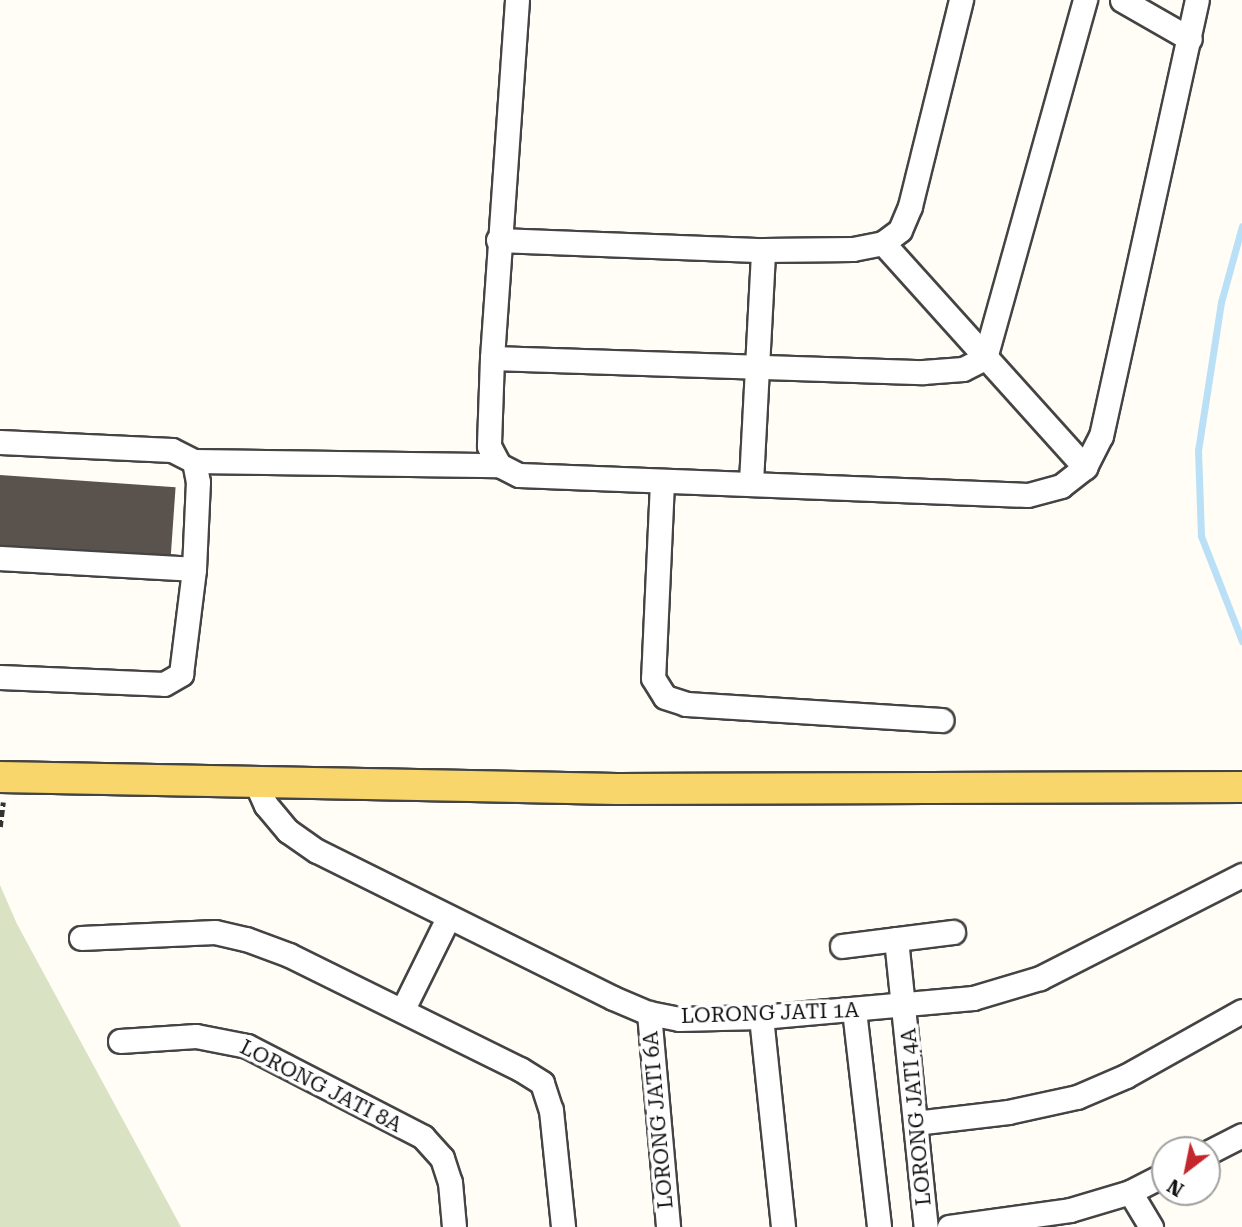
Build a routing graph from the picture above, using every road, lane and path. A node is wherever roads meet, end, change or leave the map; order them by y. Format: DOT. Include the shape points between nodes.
graph roads {
  1 [pos="517,0"];
  2 [pos="961,0"];
  3 [pos="1085,0"];
  4 [pos="1122,0"];
  5 [pos="1197,0"];
  6 [pos="1189,39"];
  7 [pos="498,240"];
  8 [pos="883,243"];
  9 [pos="763,250"];
  10 [pos="492,358"];
  11 [pos="985,358"];
  12 [pos="757,366"];
  13 [pos="0,442"];
  14 [pos="194,461"];
  15 [pos="499,465"];
  16 [pos="1085,467"];
  17 [pos="662,482"];
  18 [pos="751,482"];
  19 [pos="0,558"];
  20 [pos="194,569"];
  21 [pos="0,677"];
  22 [pos="942,720"];
  23 [pos="0,777"];
  24 [pos="256,783"];
  25 [pos="1242,787"];
  26 [pos="1242,875"];
  27 [pos="448,918"];
  28 [pos="953,932"];
  29 [pos="81,938"];
  30 [pos="896,939"];
  31 [pos="842,946"];
  32 [pos="906,1006"];
  33 [pos="403,1010"];
  34 [pos="854,1010"];
  35 [pos="1242,1011"];
  36 [pos="649,1013"];
  37 [pos="761,1017"];
  38 [pos="120,1041"];
  39 [pos="915,1123"];
  40 [pos="1242,1135"];
  41 [pos="1221,1146"];
  42 [pos="1151,1181"];
  43 [pos="1130,1192"];
  44 [pos="1071,1218"];
  45 [pos="959,1226"];
  46 [pos="454,1227"];
  47 [pos="563,1227"];
  48 [pos="668,1227"];
  49 [pos="783,1227"];
  50 [pos="879,1227"];
  51 [pos="926,1227"];
  52 [pos="1150,1227"];
  1 -- 7 [label="street"];
  2 -- 8 [label="street" via="909,206 900,230"];
  3 -- 11 [label="street"];
  4 -- 6 [label="street"];
  5 -- 6 [label="street"];
  6 -- 16 [label="street" via="1109,410"];
  7 -- 9 [label="street"];
  7 -- 10 [label="street"];
  8 -- 9 [label="street" via="853,249"];
  8 -- 11 [label="street"];
  9 -- 12 [label="street"];
  10 -- 12 [label="street"];
  10 -- 15 [label="street" via="489,446"];
  11 -- 12 [label="street" via="963,369 923,372"];
  11 -- 16 [label="street"];
  12 -- 18 [label="street"];
  13 -- 14 [label="street" via="172,450"];
  14 -- 15 [label="street"];
  14 -- 20 [label="street" via="198,482"];
  15 -- 17 [label="street" via="519,475"];
  16 -- 18 [label="street" via="1061,486 1028,495"];
  17 -- 18 [label="street"];
  17 -- 22 [label="street" via="653,678 665,697 686,704"];
  19 -- 20 [label="street"];
  20 -- 21 [label="street" via="187,654 181,674 164,684"];
  23 -- 24 [label="main road"];
  24 -- 25 [label="main road" via="617,789"];
  24 -- 27 [label="street, LORONG JATI 1A" via="288,831 317,851"];
  26 -- 32 [label="street, LORONG JATI 1A" via="1040,978 973,998"];
  27 -- 33 [label="street"];
  27 -- 36 [label="street, LORONG JATI 1A"];
  28 -- 30 [label="street"];
  29 -- 33 [label="street" via="215,932 289,956"];
  30 -- 31 [label="street"];
  30 -- 32 [label="street, LORONG JATI 4A"];
  32 -- 34 [label="street, LORONG JATI 1A"];
  32 -- 39 [label="street, LORONG JATI 4A"];
  33 -- 47 [label="street" via="542,1083 551,1110"];
  34 -- 37 [label="street, LORONG JATI 1A"];
  34 -- 50 [label="street"];
  35 -- 39 [label="street" via="1126,1076 1077,1097 1008,1112"];
  36 -- 37 [label="street, LORONG JATI 1A" via="679,1019"];
  36 -- 48 [label="street, LORONG JATI 6A"];
  37 -- 49 [label="street"];
  38 -- 46 [label="street, LORONG JATI 8A" via="196,1036 247,1046 423,1137 442,1158 450,1182"];
  39 -- 51 [label="street, LORONG JATI 4A"];
  40 -- 41 [label="street"];
  42 -- 43 [label="street"];
  43 -- 44 [label="street"];
  43 -- 52 [label="street"];
  44 -- 45 [label="street"];
}
